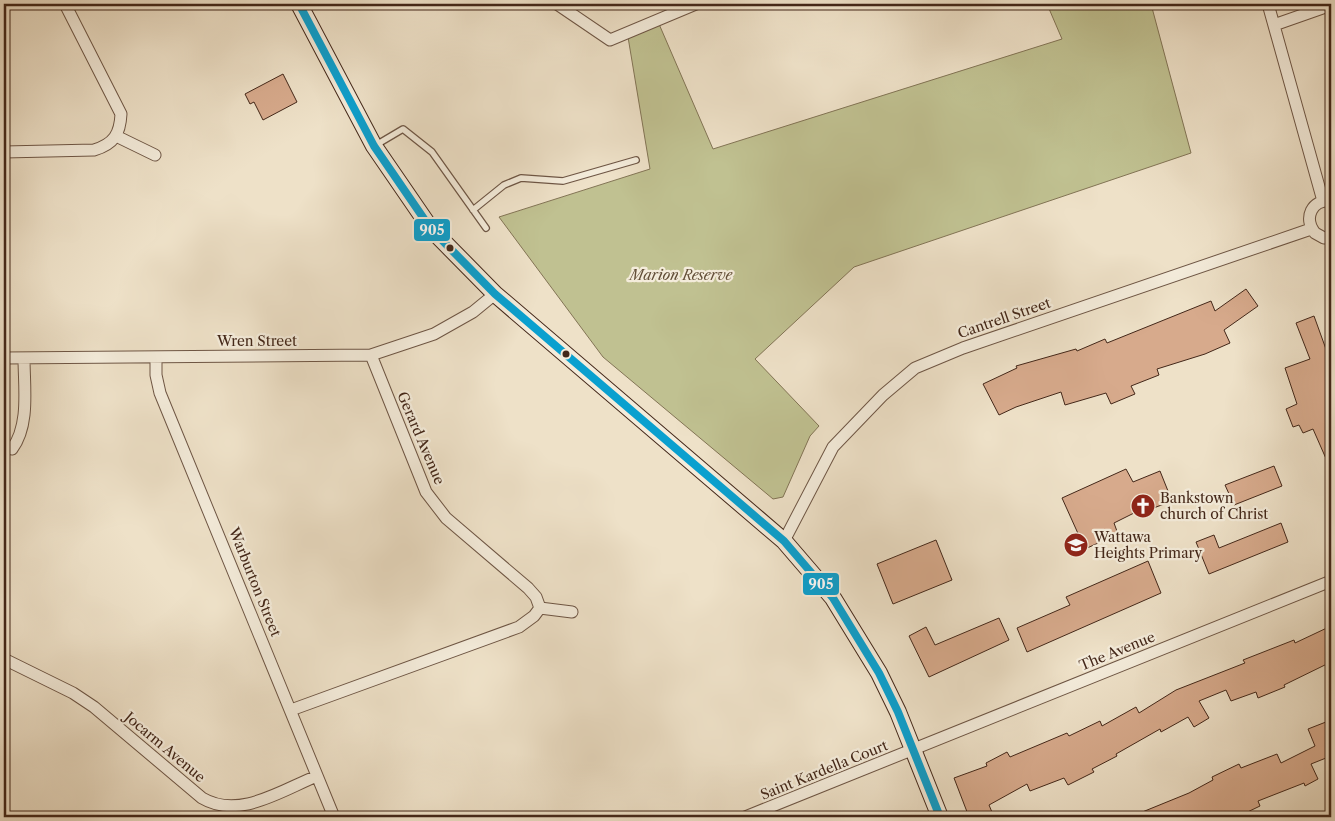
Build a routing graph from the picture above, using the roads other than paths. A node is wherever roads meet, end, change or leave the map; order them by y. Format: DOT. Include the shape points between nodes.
graph roads {
  1 [pos="65,4"];
  2 [pos="299,4"];
  3 [pos="557,4"];
  4 [pos="696,4"];
  5 [pos="1268,4"];
  6 [pos="1331,5"];
  7 [pos="1274,25"];
  8 [pos="116,136"];
  9 [pos="374,146"];
  10 [pos="4,152"];
  11 [pos="155,155"];
  12 [pos="636,160"];
  13 [pos="1327,201"];
  14 [pos="473,210"];
  15 [pos="486,228"];
  16 [pos="1311,229"];
  17 [pos="1331,238"];
  18 [pos="495,294"];
  19 [pos="371,355"];
  20 [pos="156,356"];
  21 [pos="4,358"];
  22 [pos="24,358"];
  23 [pos="12,449"];
  24 [pos="784,541"];
  25 [pos="1331,581"];
  26 [pos="540,608"];
  27 [pos="572,612"];
  28 [pos="4,658"];
  29 [pos="291,710"];
  30 [pos="914,750"];
  31 [pos="317,776"];
  32 [pos="334,817"];
  33 [pos="745,817"];
  34 [pos="940,817"];
  1 -- 8 [label="street" via="121,114"];
  2 -- 9 [label="main road"];
  3 -- 4 [label="street" via="610,40"];
  5 -- 7 [label="street"];
  6 -- 7 [label="street"];
  7 -- 13 [label="street"];
  8 -- 10 [label="street" via="107,146 94,150"];
  8 -- 11 [label="street"];
  9 -- 14 [label="lane" via="403,129 432,152"];
  9 -- 18 [label="main road" via="431,229"];
  12 -- 14 [label="lane" via="563,182 521,178 504,185"];
  13 -- 16 [label="street" via="1318,203 1310,212"];
  14 -- 15 [label="lane"];
  16 -- 17 [label="street" via="1319,236"];
  16 -- 24 [label="street, Cantrell Street" via="962,348 915,368 883,395 834,447"];
  18 -- 19 [label="street, Wren Street" via="473,312 434,334"];
  18 -- 24 [label="main road"];
  19 -- 20 [label="street, Wren Street"];
  19 -- 26 [label="street, Gerard Avenue" via="426,492 446,518 528,588"];
  20 -- 22 [label="street, Wren Street"];
  20 -- 29 [label="street, Warburton Street" via="160,393"];
  21 -- 22 [label="street, Wren Street"];
  22 -- 23 [label="street" via="23,421 20,438"];
  24 -- 30 [label="main road" via="833,598 858,638 887,688"];
  25 -- 30 [label="street, The Avenue"];
  26 -- 27 [label="street"];
  26 -- 29 [label="street" via="519,628"];
  28 -- 31 [label="street, Jocarm Avenue" via="94,707 202,798 219,806 248,804"];
  29 -- 31 [label="street, Warburton Street"];
  30 -- 33 [label="street, Saint Kardella Court"];
  30 -- 34 [label="main road"];
  31 -- 32 [label="street, Warburton Street"];
}
